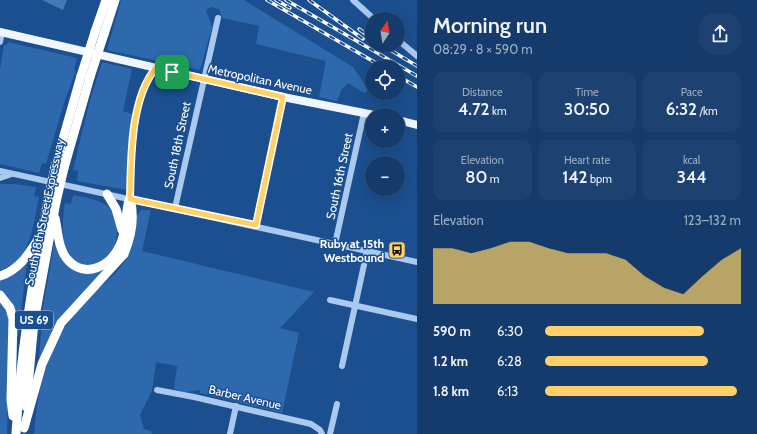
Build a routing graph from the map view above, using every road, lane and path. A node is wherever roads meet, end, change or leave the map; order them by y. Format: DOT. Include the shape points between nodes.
graph roads {
  1 [pos="106,0"];
  2 [pos="115,0"];
  3 [pos="353,0"];
  4 [pos="366,12"];
  5 [pos="218,18"];
  6 [pos="1,32"];
  7 [pos="99,33"];
  8 [pos="0,42"];
  9 [pos="405,46"];
  10 [pos="417,56"];
  11 [pos="156,68"];
  12 [pos="85,77"];
  13 [pos="203,78"];
  14 [pos="283,97"];
  15 [pos="364,113"];
  16 [pos="405,122"];
  17 [pos="417,125"];
  18 [pos="0,171"];
  19 [pos="14,174"];
  20 [pos="0,178"];
  21 [pos="107,194"];
  22 [pos="130,199"];
  23 [pos="52,201"];
  24 [pos="175,208"];
  25 [pos="54,213"];
  26 [pos="256,225"];
  27 [pos="42,234"];
  28 [pos="124,235"];
  29 [pos="335,244"];
  30 [pos="367,251"];
  31 [pos="417,260"];
  32 [pos="0,276"];
  33 [pos="0,295"];
  34 [pos="330,300"];
  35 [pos="356,306"];
  36 [pos="417,319"];
  37 [pos="342,366"];
  38 [pos="157,390"];
  39 [pos="337,404"];
  40 [pos="236,406"];
  41 [pos="24,431"];
  42 [pos="16,434"];
  43 [pos="230,434"];
  44 [pos="322,434"];
  45 [pos="330,434"];
  1 -- 7 [label="highway, South 18th Street Expressway / US 69"];
  2 -- 7 [label="highway, South 18th Street Expressway / US 69"];
  3 -- 4 [label="street"];
  5 -- 13 [label="street, South 18th Street"];
  6 -- 8 [label="street"];
  6 -- 11 [label="main road, Metropolitan Avenue"];
  7 -- 12 [label="highway, South 18th Street Expressway / US 69, bridge"];
  9 -- 10 [label="street"];
  11 -- 13 [label="main road, Metropolitan Avenue"];
  11 -- 22 [label="street" via="141,95 135,130"];
  12 -- 23 [label="highway, South 18th Street Expressway / US 69, bridge" via="64,168"];
  12 -- 23 [label="highway, South 18th Street Expressway / US 69, bridge" via="55,167"];
  13 -- 14 [label="main road, Metropolitan Avenue"];
  13 -- 24 [label="street, South 18th Street"];
  14 -- 15 [label="main road, Metropolitan Avenue"];
  14 -- 26 [label="street"];
  15 -- 29 [label="street, South 16th Street"];
  16 -- 17 [label="main road"];
  18 -- 19 [label="street"];
  19 -- 20 [label="street"];
  19 -- 21 [label="street"];
  21 -- 22 [label="street"];
  21 -- 28 [label="highway" via="116,209"];
  22 -- 24 [label="street"];
  22 -- 28 [label="highway"];
  22 -- 41 [label="highway" via="133,212 124,254 61,323 42,364"];
  23 -- 25 [label="highway, South 18th Street Expressway / US 69"];
  23 -- 27 [label="highway, South 18th Street Expressway / US 69"];
  24 -- 26 [label="street"];
  25 -- 28 [label="highway" via="62,251 66,259 79,268 88,270 106,264"];
  25 -- 41 [label="highway, South 18th Street Expressway / US 69" via="34,322"];
  26 -- 29 [label="street"];
  27 -- 32 [label="highway" via="27,256 12,271"];
  27 -- 42 [label="highway, South 18th Street Expressway / US 69" via="25,336"];
  29 -- 30 [label="street"];
  30 -- 31 [label="street"];
  30 -- 35 [label="street"];
  33 -- 42 [label="highway" via="10,308 13,319 11,400"];
  34 -- 35 [label="street"];
  35 -- 36 [label="street"];
  35 -- 37 [label="street"];
  38 -- 40 [label="street, Barber Avenue"];
  39 -- 45 [label="street"];
  40 -- 43 [label="street"];
  40 -- 44 [label="street, Barber Avenue" via="311,424"];
}
